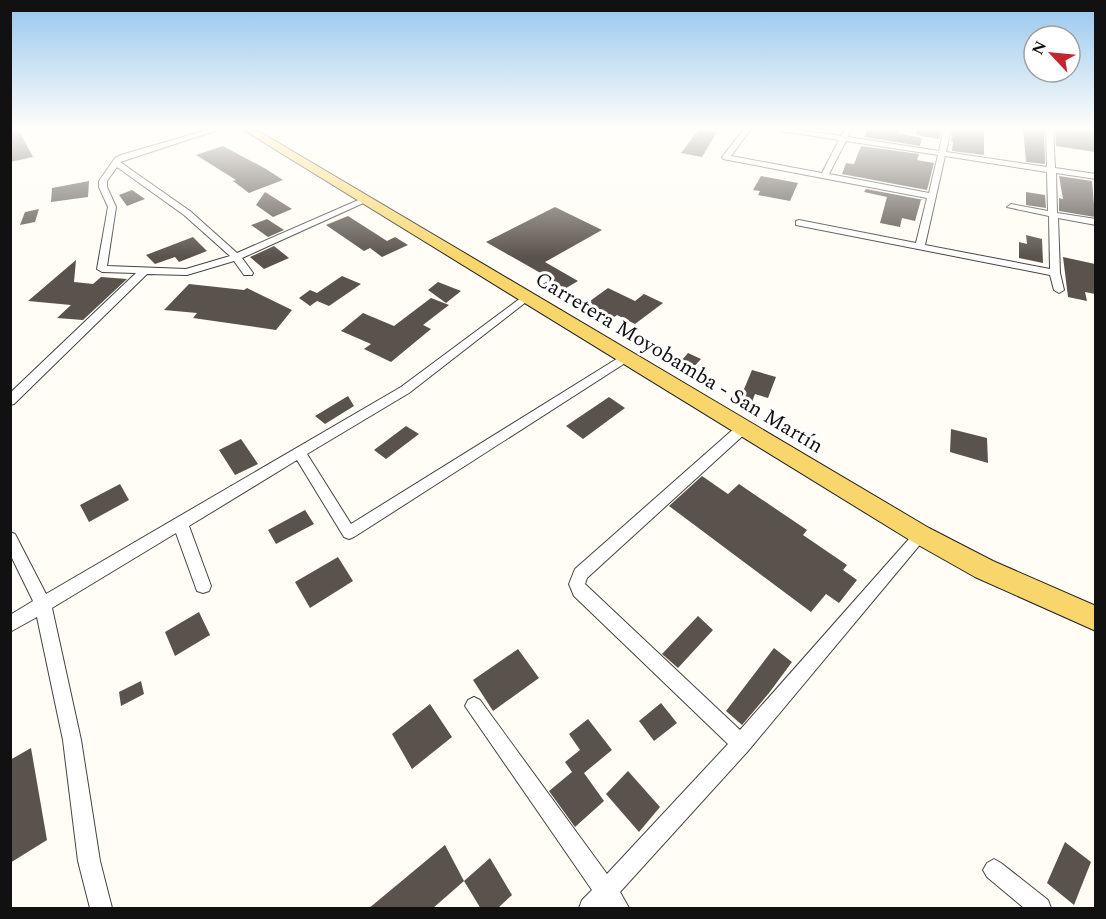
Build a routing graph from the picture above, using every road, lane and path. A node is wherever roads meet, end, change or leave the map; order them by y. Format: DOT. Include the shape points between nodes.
graph roads {
  1 [pos="110,172"];
  2 [pos="129,172"];
  3 [pos="319,172"];
  4 [pos="799,172"];
  5 [pos="826,172"];
  6 [pos="937,172"];
  7 [pos="1051,172"];
  8 [pos="1063,172"];
  9 [pos="824,177"];
  10 [pos="1095,177"];
  11 [pos="931,196"];
  12 [pos="366,200"];
  13 [pos="1011,207"];
  14 [pos="1054,214"];
  15 [pos="1095,222"];
  16 [pos="800,223"];
  17 [pos="920,247"];
  18 [pos="237,257"];
  19 [pos="144,270"];
  20 [pos="248,273"];
  21 [pos="1055,273"];
  22 [pos="1059,290"];
  23 [pos="526,297"];
  24 [pos="627,358"];
  25 [pos="10,401"];
  26 [pos="742,429"];
  27 [pos="299,452"];
  28 [pos="180,522"];
  29 [pos="921,535"];
  30 [pos="10,538"];
  31 [pos="203,586"];
  32 [pos="43,604"];
  33 [pos="1095,619"];
  34 [pos="10,624"];
  35 [pos="474,706"];
  36 [pos="741,744"];
  37 [pos="994,870"];
  38 [pos="607,891"];
  39 [pos="101,909"];
  40 [pos="590,909"];
  41 [pos="618,909"];
  42 [pos="1040,909"];
  1 -- 19 [label="street" via="103,181 112,207 101,268"];
  2 -- 18 [label="street" via="163,194"];
  3 -- 12 [label="main road, Carretera Moyobamba - San Martín"];
  4 -- 9 [label="street"];
  5 -- 9 [label="street"];
  6 -- 11 [label="street"];
  7 -- 14 [label="street"];
  8 -- 10 [label="street"];
  9 -- 11 [label="street"];
  11 -- 17 [label="street"];
  12 -- 18 [label="street"];
  12 -- 23 [label="main road, Carretera Moyobamba - San Martín"];
  13 -- 14 [label="street"];
  14 -- 15 [label="street"];
  14 -- 21 [label="street"];
  16 -- 17 [label="street"];
  17 -- 21 [label="street"];
  18 -- 19 [label="street" via="188,272"];
  18 -- 20 [label="street"];
  19 -- 25 [label="street"];
  21 -- 22 [label="street"];
  23 -- 24 [label="main road, Carretera Moyobamba - San Martín"];
  23 -- 27 [label="street" via="405,390"];
  24 -- 26 [label="main road, Carretera Moyobamba - San Martín"];
  24 -- 27 [label="street" via="349,533"];
  26 -- 29 [label="main road, Carretera Moyobamba - San Martín"];
  26 -- 36 [label="street" via="581,574 577,584"];
  27 -- 28 [label="street"];
  28 -- 31 [label="street"];
  28 -- 32 [label="street"];
  29 -- 33 [label="main road, Carretera Moyobamba - San Martín" via="984,569"];
  29 -- 36 [label="street"];
  30 -- 32 [label="street"];
  32 -- 34 [label="street"];
  32 -- 39 [label="street" via="72,740 89,861"];
  35 -- 38 [label="street"];
  36 -- 38 [label="street"];
  37 -- 42 [label="street"];
  38 -- 40 [label="street"];
  38 -- 41 [label="street"];
}
